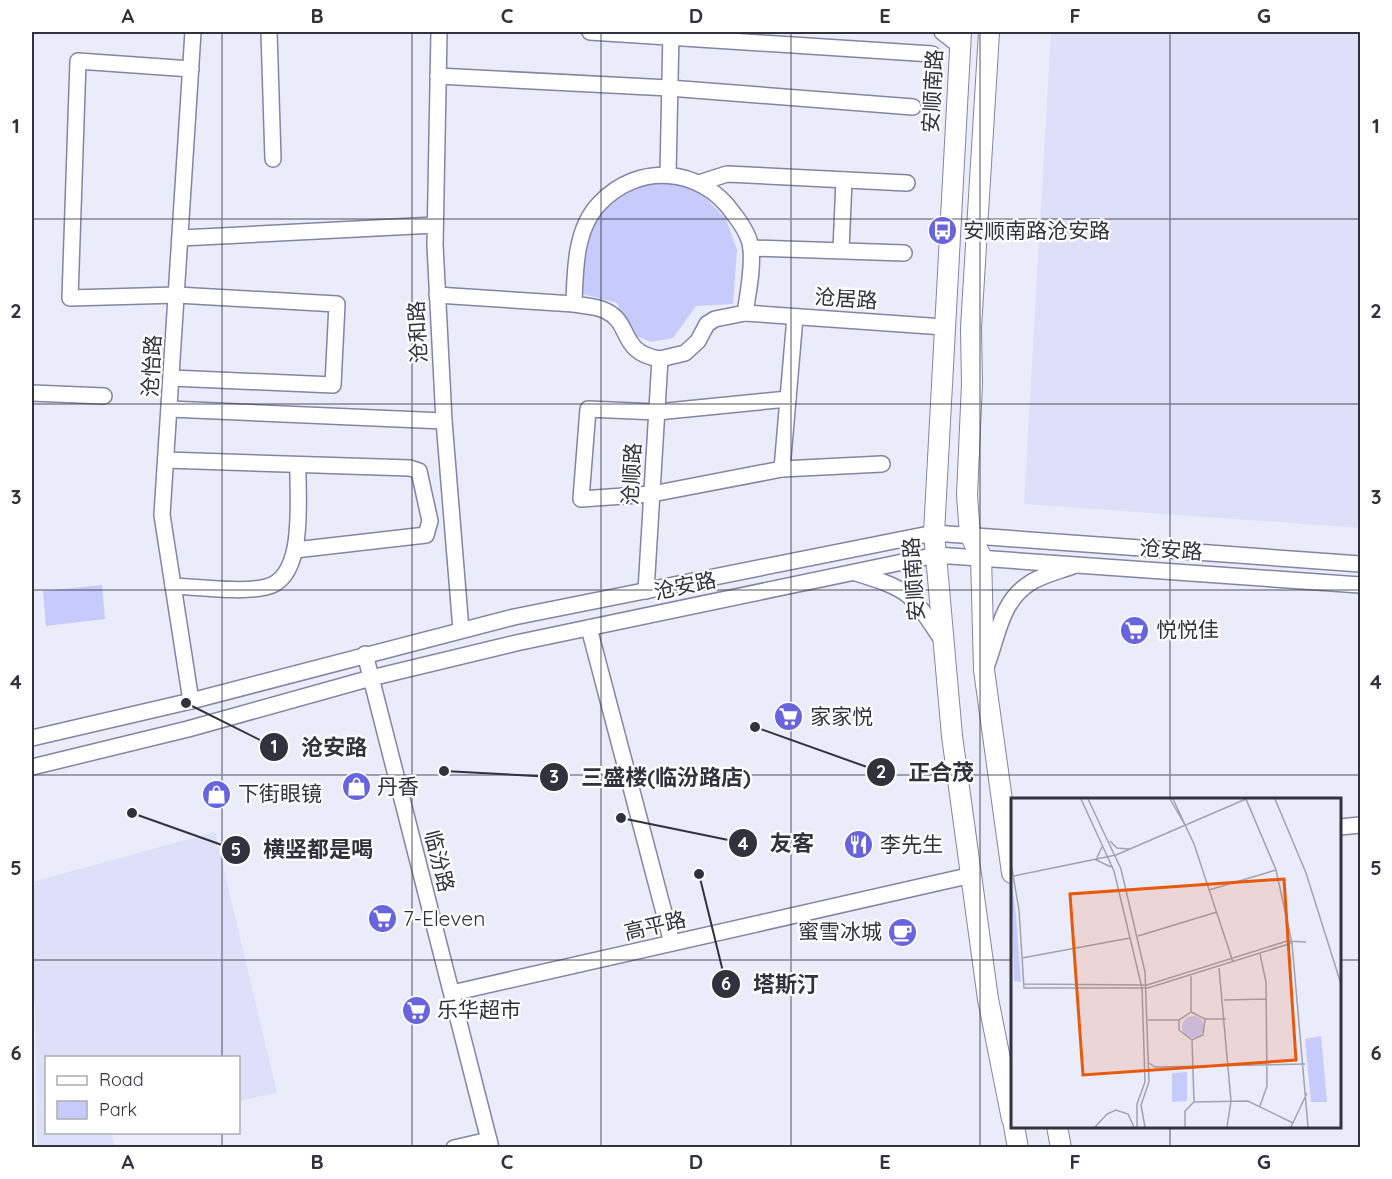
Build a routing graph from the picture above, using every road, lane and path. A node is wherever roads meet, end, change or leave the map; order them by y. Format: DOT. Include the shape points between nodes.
graph roads {
  1 [pos="193,32"];
  2 [pos="269,32"];
  3 [pos="439,32"];
  4 [pos="590,32"];
  5 [pos="942,32"];
  6 [pos="989,32"];
  7 [pos="671,34"];
  8 [pos="960,39"];
  9 [pos="932,54"];
  10 [pos="191,69"];
  11 [pos="438,76"];
  12 [pos="669,88"];
  13 [pos="913,107"];
  14 [pos="273,159"];
  15 [pos="668,174"];
  16 [pos="844,180"];
  17 [pos="702,183"];
  18 [pos="907,183"];
  19 [pos="435,225"];
  20 [pos="181,238"];
  21 [pos="751,248"];
  22 [pos="841,250"];
  23 [pos="904,254"];
  24 [pos="177,295"];
  25 [pos="437,295"];
  26 [pos="574,304"];
  27 [pos="745,313"];
  28 [pos="795,316"];
  29 [pos="944,327"];
  30 [pos="660,359"];
  31 [pos="172,378"];
  32 [pos="32,393"];
  33 [pos="105,396"];
  34 [pos="788,399"];
  35 [pos="170,410"];
  36 [pos="657,412"];
  37 [pos="444,420"];
  38 [pos="166,460"];
  39 [pos="882,464"];
  40 [pos="298,465"];
  41 [pos="782,469"];
  42 [pos="652,494"];
  43 [pos="934,533"];
  44 [pos="970,535"];
  45 [pos="295,550"];
  46 [pos="936,555"];
  47 [pos="981,556"];
  48 [pos="1076,564"];
  49 [pos="1360,564"];
  50 [pos="853,572"];
  51 [pos="1360,585"];
  52 [pos="174,586"];
  53 [pos="646,591"];
  54 [pos="589,628"];
  55 [pos="461,630"];
  56 [pos="942,640"];
  57 [pos="365,654"];
  58 [pos="984,670"];
  59 [pos="371,678"];
  60 [pos="191,700"];
  61 [pos="32,738"];
  62 [pos="32,767"];
  63 [pos="1360,825"];
  64 [pos="1341,827"];
  65 [pos="1011,860"];
  66 [pos="972,875"];
  67 [pos="672,943"];
  68 [pos="452,993"];
  69 [pos="1011,1114"];
  70 [pos="1014,1128"];
  71 [pos="1057,1128"];
  72 [pos="490,1144"];
  73 [pos="454,1148"];
  74 [pos="1018,1148"];
  75 [pos="1061,1148"];
  1 -- 10 [label="street, 沧怡路"];
  2 -- 14 [label="street"];
  3 -- 11 [label="street, 沧和路"];
  4 -- 7 [label="street"];
  5 -- 8 [label="street"];
  6 -- 44 [label="main road" via="971,328 967,495"];
  7 -- 9 [label="street"];
  7 -- 12 [label="street"];
  8 -- 29 [label="main road, 安顺南路"];
  10 -- 20 [label="street, 沧怡路"];
  10 -- 24 [label="street" via="78,62 70,298"];
  11 -- 12 [label="street"];
  11 -- 19 [label="street, 沧和路"];
  12 -- 13 [label="street"];
  12 -- 15 [label="street"];
  15 -- 17 [label="street"];
  15 -- 26 [label="street" via="620,186 598,204 585,226 578,251"];
  16 -- 17 [label="street" via="727,174"];
  16 -- 18 [label="street"];
  16 -- 22 [label="street"];
  17 -- 21 [label="street" via="725,201 742,224"];
  19 -- 20 [label="street"];
  19 -- 25 [label="street, 沧和路"];
  20 -- 24 [label="street, 沧怡路"];
  21 -- 22 [label="street"];
  21 -- 27 [label="street"];
  22 -- 23 [label="street"];
  24 -- 31 [label="street, 沧怡路"];
  24 -- 31 [label="street" via="337,304 333,385"];
  25 -- 26 [label="street"];
  25 -- 37 [label="street, 沧和路"];
  26 -- 30 [label="street" via="606,311 618,320 636,350"];
  27 -- 28 [label="street, 沧居路"];
  27 -- 30 [label="street" via="715,319 685,353"];
  28 -- 29 [label="street, 沧居路"];
  28 -- 34 [label="street"];
  29 -- 43 [label="main road, 安顺南路"];
  30 -- 36 [label="street, 沧顺路"];
  31 -- 35 [label="street, 沧怡路"];
  32 -- 33 [label="street"];
  34 -- 36 [label="street"];
  34 -- 41 [label="street"];
  35 -- 37 [label="street"];
  35 -- 38 [label="street, 沧怡路"];
  36 -- 42 [label="street, 沧顺路"];
  36 -- 42 [label="street" via="588,409 581,499"];
  37 -- 55 [label="street, 沧和路"];
  38 -- 40 [label="street"];
  38 -- 52 [label="street, 沧怡路" via="162,515"];
  39 -- 41 [label="street"];
  40 -- 45 [label="street"];
  40 -- 45 [label="street" via="415,469 422,476 430,521 426,535 421,537"];
  41 -- 42 [label="street"];
  42 -- 53 [label="street, 沧顺路"];
  43 -- 44 [label="street, 沧安路"];
  43 -- 46 [label="main road, 安顺南路"];
  43 -- 53 [label="street, 沧安路"];
  44 -- 47 [label="main road"];
  44 -- 49 [label="street, 沧安路"];
  45 -- 52 [label="street" via="288,573 269,587"];
  46 -- 47 [label="street, 沧安路"];
  46 -- 50 [label="street, 沧安路"];
  46 -- 56 [label="main road, 安顺南路"];
  47 -- 48 [label="street, 沧安路"];
  47 -- 58 [label="main road"];
  48 -- 51 [label="street, 沧安路"];
  48 -- 58 [label="street" via="1031,582 1016,594 1001,618"];
  50 -- 54 [label="street, 沧安路"];
  50 -- 56 [label="street" via="905,591"];
  52 -- 60 [label="street, 沧怡路"];
  53 -- 55 [label="street, 沧安路"];
  54 -- 59 [label="street, 沧安路"];
  54 -- 67 [label="street"];
  55 -- 57 [label="street, 沧安路"];
  56 -- 66 [label="main road, 安顺南路" via="951,736"];
  57 -- 59 [label="street, 临汾路"];
  57 -- 60 [label="street, 沧安路"];
  58 -- 65 [label="main road"];
  59 -- 62 [label="street, 沧安路"];
  59 -- 68 [label="street, 临汾路"];
  60 -- 61 [label="street, 沧安路"];
  63 -- 64 [label="street"];
  66 -- 67 [label="street, 高平路"];
  66 -- 69 [label="main road, 安顺南路" via="988,999"];
  67 -- 68 [label="street, 高平路"];
  68 -- 72 [label="street, 临汾路"];
  70 -- 74 [label="main road"];
  71 -- 75 [label="main road"];
  72 -- 73 [label="street"];
}
